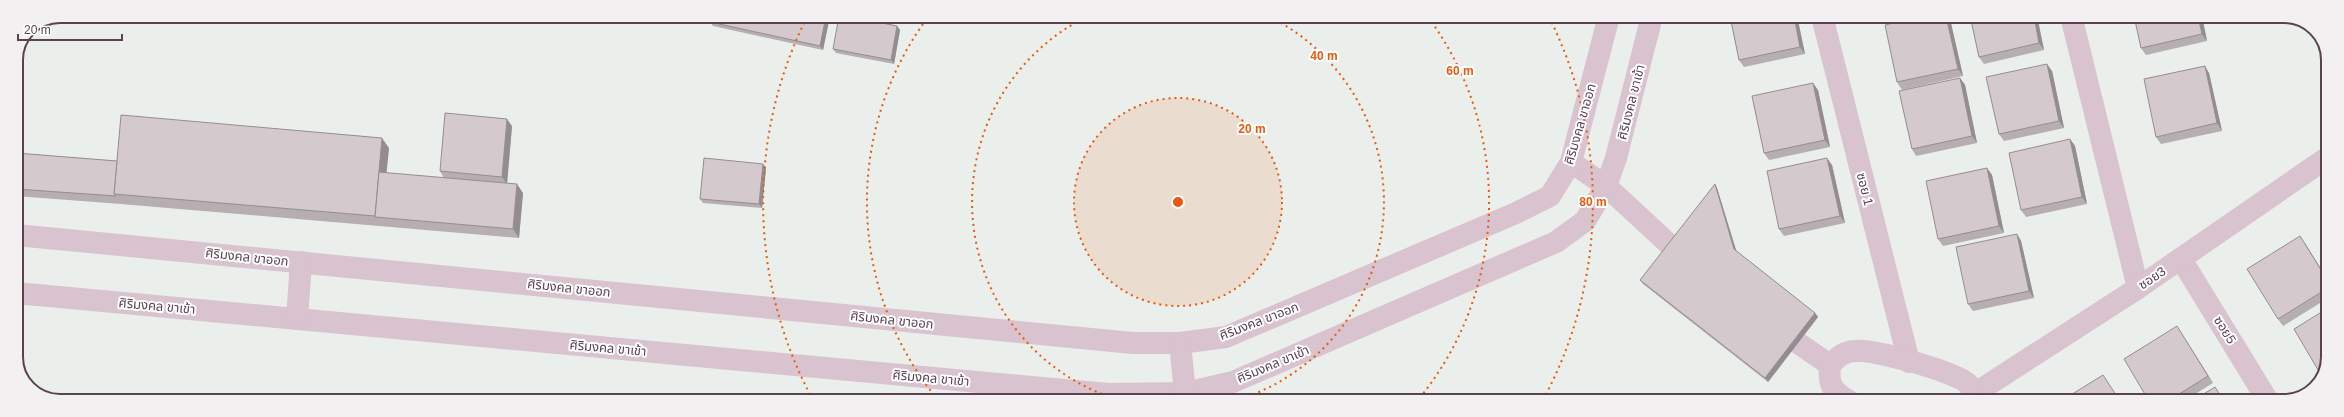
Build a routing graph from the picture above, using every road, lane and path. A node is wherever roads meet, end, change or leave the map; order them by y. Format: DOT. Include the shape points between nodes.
graph roads {
  1 [pos="1607,23"];
  2 [pos="1650,23"];
  3 [pos="1824,23"];
  4 [pos="2073,23"];
  5 [pos="1571,162"];
  6 [pos="2321,162"];
  7 [pos="1606,186"];
  8 [pos="23,236"];
  9 [pos="1672,247"];
  10 [pos="2181,259"];
  11 [pos="301,262"];
  12 [pos="2138,288"];
  13 [pos="23,294"];
  14 [pos="297,319"];
  15 [pos="1180,343"];
  16 [pos="1798,343"];
  17 [pos="1909,362"];
  18 [pos="1830,365"];
  19 [pos="1068,394"];
  20 [pos="1185,394"];
  21 [pos="1837,394"];
  22 [pos="1972,394"];
  23 [pos="1980,394"];
  24 [pos="2264,394"];
  1 -- 5 [label="street, ศิริมงคล ขาออก"];
  2 -- 7 [label="street, ศิริมงคล ขาเข้า" via="1616,158"];
  3 -- 17 [label="street, ซอย 1"];
  4 -- 12 [label="street"];
  5 -- 7 [label="street"];
  5 -- 15 [label="street, ศิริมงคล ขาออก" via="1550,196 1516,213 1226,337"];
  6 -- 10 [label="street, ซอย3"];
  7 -- 9 [label="street"];
  7 -- 20 [label="street, ศิริมงคล ขาเข้า" via="1585,221 1556,242 1233,382"];
  8 -- 11 [label="street, ศิริมงคล ขาออก"];
  10 -- 12 [label="street, ซอย3"];
  10 -- 24 [label="street, ซอย5"];
  11 -- 14 [label="street"];
  11 -- 15 [label="street, ศิริมงคล ขาออก" via="1133,343"];
  12 -- 23 [label="street, ซอย3"];
  13 -- 14 [label="street, ศิริมงคล ขาเข้า"];
  14 -- 19 [label="street, ศิริมงคล ขาเข้า"];
  15 -- 20 [label="street"];
  16 -- 18 [label="street"];
  17 -- 18 [label="street" via="1872,352 1856,351 1840,354"];
  17 -- 22 [label="street" via="1954,375 1967,384"];
  18 -- 21 [label="street" via="1829,380"];
}
